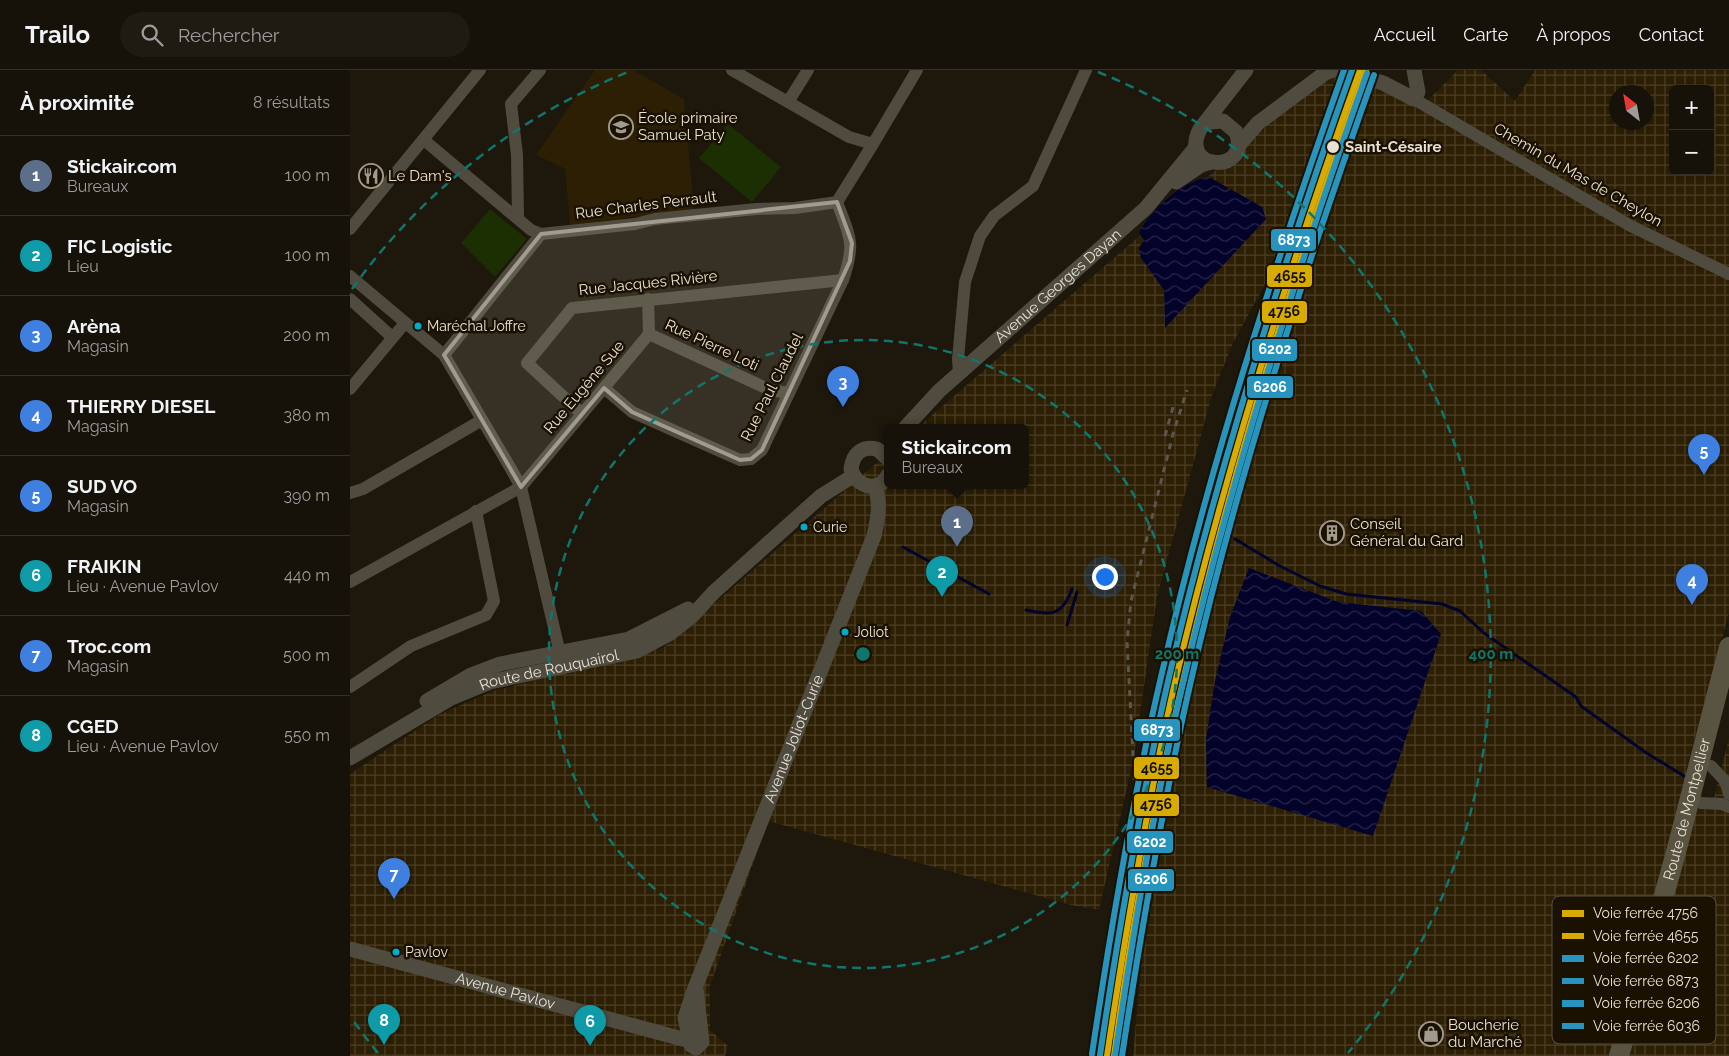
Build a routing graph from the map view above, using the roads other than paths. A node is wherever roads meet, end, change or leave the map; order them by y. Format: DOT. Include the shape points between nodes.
graph roads {
  1 [pos="480,70"];
  2 [pos="540,70"];
  3 [pos="732,70"];
  4 [pos="808,70"];
  5 [pos="917,70"];
  6 [pos="1086,70"];
  7 [pos="1246,70"];
  8 [pos="1340,70"];
  9 [pos="1409,70"];
  10 [pos="1414,70"];
  11 [pos="1397,89"];
  12 [pos="1224,97"];
  13 [pos="1414,99"];
  14 [pos="788,102"];
  15 [pos="1258,123"];
  16 [pos="1204,125"];
  17 [pos="1231,126"];
  18 [pos="424,140"];
  19 [pos="873,144"];
  20 [pos="1238,146"];
  21 [pos="1196,147"];
  22 [pos="1211,162"];
  23 [pos="1155,198"];
  24 [pos="837,202"];
  25 [pos="518,218"];
  26 [pos="350,229"];
  27 [pos="541,234"];
  28 [pos="1729,274"];
  29 [pos="350,276"];
  30 [pos="843,280"];
  31 [pos="350,299"];
  32 [pos="648,299"];
  33 [pos="405,323"];
  34 [pos="649,334"];
  35 [pos="392,337"];
  36 [pos="444,355"];
  37 [pos="959,374"];
  38 [pos="604,388"];
  39 [pos="350,389"];
  40 [pos="789,393"];
  41 [pos="582,414"];
  42 [pos="482,420"];
  43 [pos="908,424"];
  44 [pos="884,452"];
  45 [pos="853,476"];
  46 [pos="884,480"];
  47 [pos="875,486"];
  48 [pos="521,487"];
  49 [pos="350,493"];
  50 [pos="476,511"];
  51 [pos="350,582"];
  52 [pos="1729,647"];
  53 [pos="562,660"];
  54 [pos="350,686"];
  55 [pos="1729,696"];
  56 [pos="350,758"];
  57 [pos="1711,766"];
  58 [pos="1729,794"];
  59 [pos="1701,803"];
  60 [pos="1729,807"];
  61 [pos="1664,896"];
  62 [pos="1676,896"];
  63 [pos="350,949"];
  64 [pos="696,1043"];
  65 [pos="1615,1044"];
  66 [pos="1611,1056"];
  1 -- 18 [label="street"];
  2 -- 25 [label="street" via="511,104 517,155"];
  3 -- 14 [label="street"];
  4 -- 14 [label="street"];
  5 -- 19 [label="street"];
  6 -- 37 [label="street" via="1033,186 994,216 980,236 965,282"];
  7 -- 12 [label="street"];
  8 -- 11 [label="street"];
  8 -- 15 [label="street" via="1326,73"];
  9 -- 11 [label="street" via="1407,78"];
  10 -- 13 [label="street" via="1418,92"];
  11 -- 13 [label="street"];
  12 -- 16 [label="street"];
  12 -- 17 [label="street"];
  13 -- 28 [label="street, Chemin du Mas de Cheylon" via="1629,225"];
  14 -- 19 [label="street" via="849,137"];
  15 -- 17 [label="street" via="1240,128"];
  15 -- 20 [label="street"];
  16 -- 17 [label="street" via="1218,120"];
  16 -- 21 [label="street" via="1197,136"];
  17 -- 20 [label="street" via="1238,136"];
  18 -- 25 [label="street"];
  18 -- 26 [label="street"];
  19 -- 24 [label="street"];
  20 -- 22 [label="street" via="1228,161"];
  21 -- 22 [label="street" via="1200,155"];
  21 -- 23 [label="street, Avenue Georges Dayan"];
  22 -- 23 [label="street, Avenue Georges Dayan" via="1189,172"];
  23 -- 37 [label="street, Avenue Georges Dayan"];
  24 -- 27 [label="street, Rue Charles Perrault" via="795,208 756,208"];
  24 -- 30 [label="street, Rue Paul Claudel" via="852,243"];
  25 -- 27 [label="street"];
  27 -- 36 [label="street"];
  29 -- 33 [label="street"];
  30 -- 32 [label="street, Rue Jacques Rivière"];
  30 -- 40 [label="street, Rue Paul Claudel"];
  31 -- 35 [label="street"];
  32 -- 34 [label="street"];
  32 -- 41 [label="street, Rue Jacques Rivière" via="572,308 527,363"];
  33 -- 35 [label="street"];
  33 -- 36 [label="street"];
  34 -- 38 [label="street, Rue Eugène Sue"];
  34 -- 40 [label="street, Rue Pierre Loti" via="770,390"];
  35 -- 39 [label="street"];
  36 -- 42 [label="street"];
  37 -- 43 [label="street"];
  38 -- 40 [label="street, Rue Paul Claudel" via="632,412 740,460 751,459 762,450"];
  38 -- 41 [label="street, Rue Eugène Sue"];
  41 -- 48 [label="street, Rue Eugène Sue"];
  42 -- 48 [label="street"];
  42 -- 49 [label="street" via="363,489"];
  44 -- 45 [label="street" via="870,448 856,454 852,461"];
  45 -- 47 [label="street" via="862,485"];
  45 -- 53 [label="street, Route de Rouquairol" via="821,496 714,592 676,617 629,639"];
  46 -- 47 [label="street"];
  47 -- 64 [label="street, Avenue Joliot-Curie" via="879,516 874,536 685,1018"];
  48 -- 50 [label="street"];
  48 -- 53 [label="street"];
  50 -- 51 [label="street"];
  50 -- 54 [label="street" via="494,601 486,616 412,646"];
  52 -- 61 [label="main road, Route de Montpellier"];
  53 -- 56 [label="street, Route de Rouquairol" via="500,664 472,675 419,706"];
  55 -- 57 [label="main road, Route de Montpellier"];
  57 -- 58 [label="street" via="1725,781"];
  57 -- 59 [label="main road, Route de Montpellier"];
  59 -- 60 [label="street"];
  59 -- 62 [label="main road, Route de Montpellier"];
  63 -- 64 [label="street, Avenue Pavlov"];
  65 -- 66 [label="street"];
}
